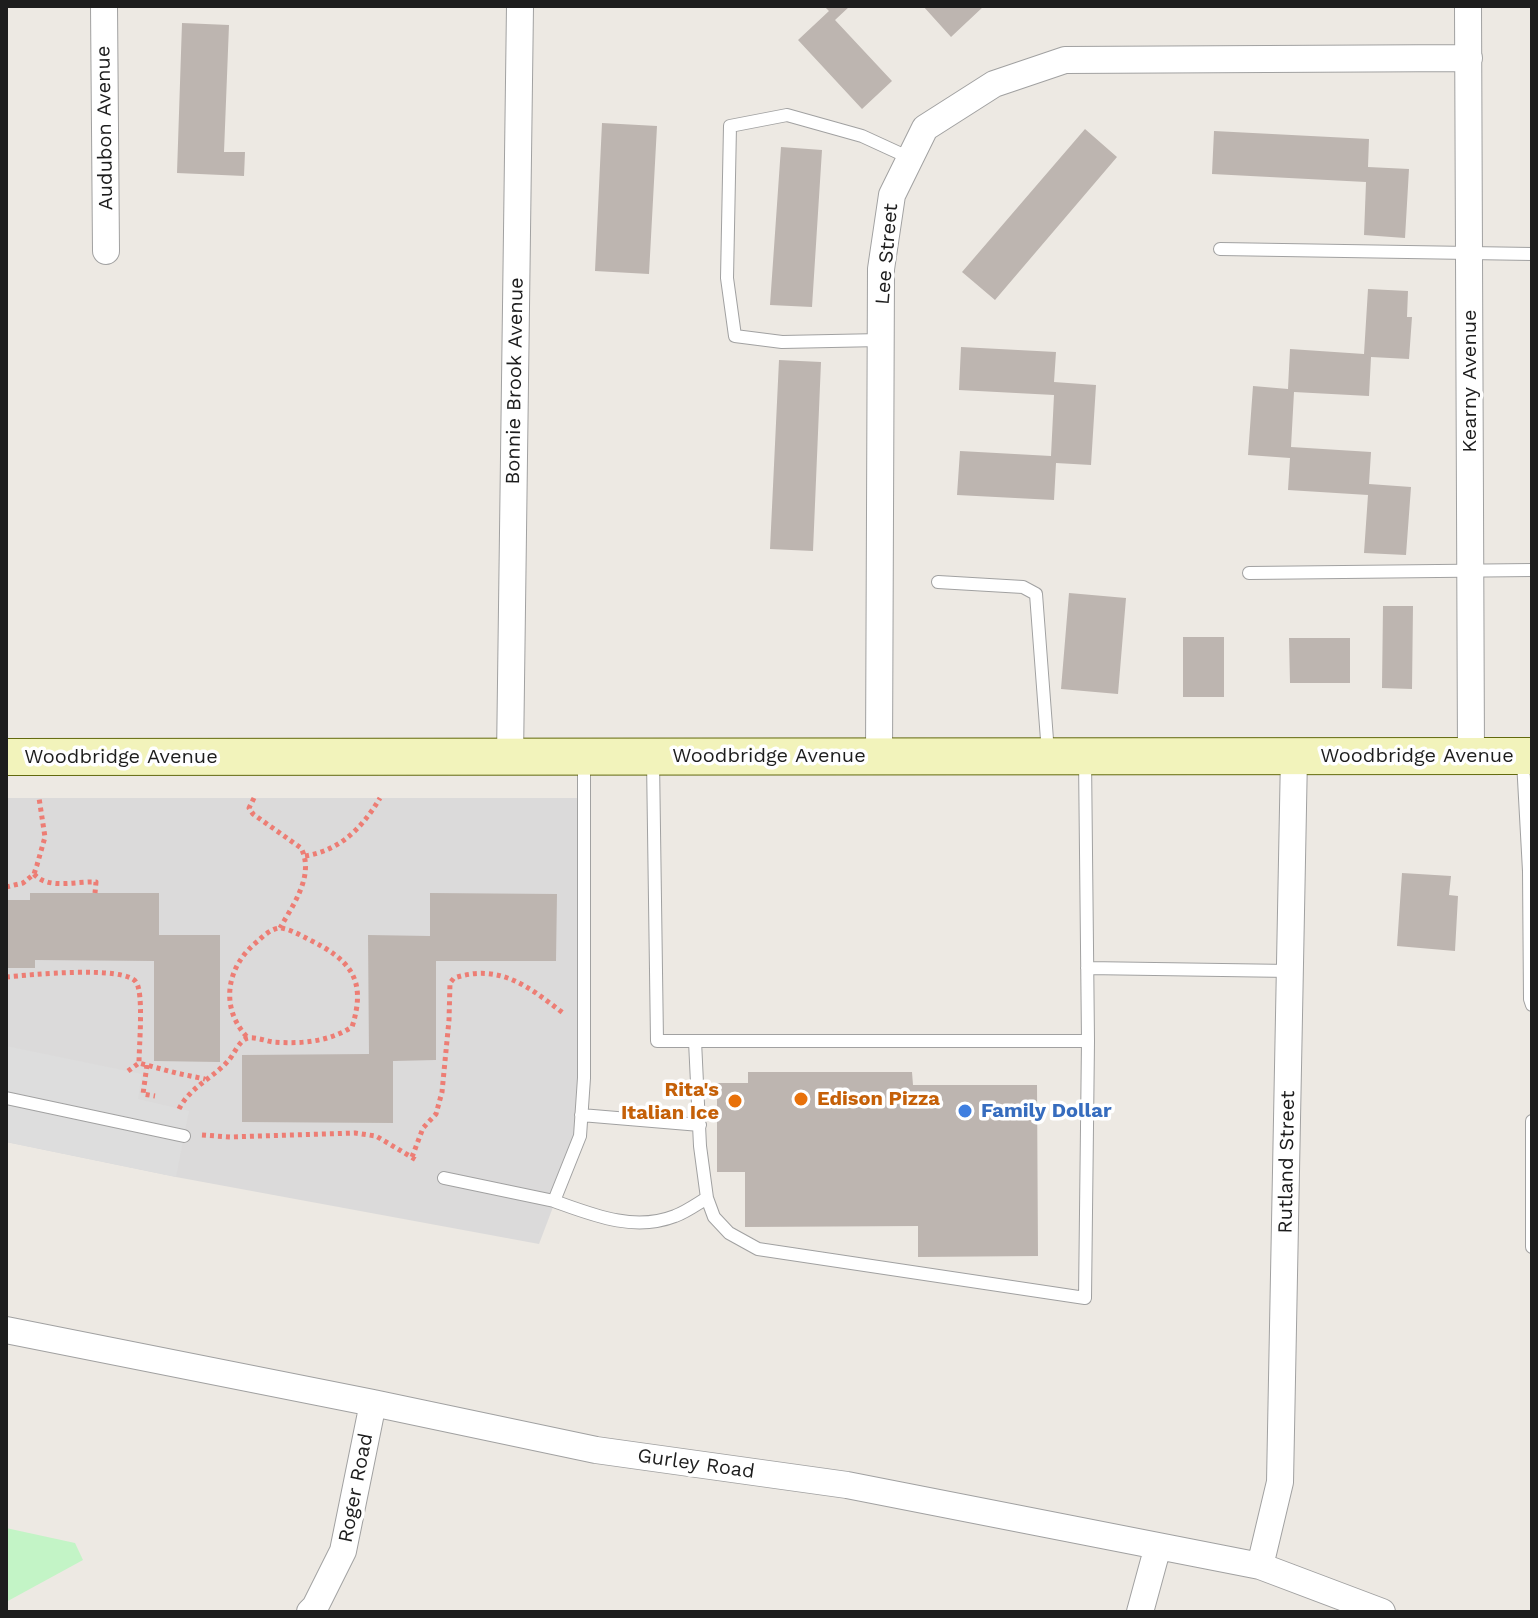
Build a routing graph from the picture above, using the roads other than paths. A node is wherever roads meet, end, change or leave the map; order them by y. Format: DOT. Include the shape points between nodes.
graph roads {
  1 [pos="104,6"];
  2 [pos="520,6"];
  3 [pos="1468,6"];
  4 [pos="1469,58"];
  5 [pos="910,158"];
  6 [pos="1220,249"];
  7 [pos="106,251"];
  8 [pos="1469,254"];
  9 [pos="1532,254"];
  10 [pos="881,340"];
  11 [pos="1532,570"];
  12 [pos="1470,572"];
  13 [pos="1249,573"];
  14 [pos="938,582"];
  15 [pos="584,756"];
  16 [pos="879,756"];
  17 [pos="1048,756"];
  18 [pos="1294,756"];
  19 [pos="1471,756"];
  20 [pos="1527,756"];
  21 [pos="6,757"];
  22 [pos="510,757"];
  23 [pos="653,757"];
  24 [pos="1085,757"];
  25 [pos="1530,855"];
  26 [pos="1087,968"];
  27 [pos="1290,971"];
  28 [pos="1532,1005"];
  29 [pos="695,1041"];
  30 [pos="1088,1041"];
  31 [pos="6,1098"];
  32 [pos="581,1115"];
  33 [pos="1532,1121"];
  34 [pos="700,1125"];
  35 [pos="184,1136"];
  36 [pos="444,1178"];
  37 [pos="707,1198"];
  38 [pos="554,1201"];
  39 [pos="1532,1247"];
  40 [pos="6,1330"];
  41 [pos="373,1403"];
  42 [pos="1158,1546"];
  43 [pos="1260,1566"];
  44 [pos="310,1612"];
  45 [pos="1140,1612"];
  46 [pos="1382,1612"];
  1 -- 7 [label="street, Audubon Avenue"];
  2 -- 22 [label="street, Bonnie Brook Avenue"];
  3 -- 4 [label="street, Kearny Avenue"];
  4 -- 5 [label="street, Lee Street" via="1065,60 994,84 925,128"];
  4 -- 8 [label="street, Kearny Avenue"];
  5 -- 10 [label="street, Lee Street" via="892,195 881,269"];
  5 -- 10 [label="lane" via="862,136 787,115 730,126 727,278 735,336 782,342"];
  6 -- 8 [label="lane"];
  8 -- 9 [label="lane"];
  8 -- 12 [label="street, Kearny Avenue"];
  10 -- 16 [label="street, Lee Street"];
  11 -- 12 [label="lane"];
  12 -- 13 [label="lane"];
  12 -- 19 [label="street, Kearny Avenue"];
  14 -- 17 [label="lane" via="1023,587 1036,594"];
  15 -- 22 [label="main road, Woodbridge Avenue"];
  15 -- 23 [label="main road, Woodbridge Avenue"];
  15 -- 32 [label="lane"];
  16 -- 17 [label="main road, Woodbridge Avenue"];
  16 -- 23 [label="main road, Woodbridge Avenue"];
  17 -- 24 [label="main road, Woodbridge Avenue"];
  18 -- 19 [label="main road, Woodbridge Avenue"];
  18 -- 24 [label="main road, Woodbridge Avenue"];
  18 -- 27 [label="street, Rutland Street"];
  19 -- 20 [label="main road, Woodbridge Avenue"];
  20 -- 25 [label="lane"];
  21 -- 22 [label="main road, Woodbridge Avenue"];
  23 -- 29 [label="lane" via="657,1041"];
  24 -- 26 [label="lane"];
  25 -- 28 [label="lane"];
  26 -- 27 [label="lane"];
  26 -- 30 [label="lane"];
  27 -- 43 [label="street, Rutland Street" via="1280,1482"];
  29 -- 30 [label="lane"];
  29 -- 34 [label="lane"];
  30 -- 37 [label="lane" via="1085,1298 758,1249 729,1233 714,1217"];
  31 -- 35 [label="lane"];
  32 -- 34 [label="lane"];
  32 -- 38 [label="lane" via="580,1136"];
  33 -- 39 [label="lane"];
  34 -- 37 [label="lane"];
  36 -- 38 [label="lane"];
  37 -- 38 [label="lane" via="652,1222 595,1216"];
  40 -- 41 [label="street, Gurley Road"];
  41 -- 42 [label="street, Gurley Road" via="596,1450 847,1485"];
  41 -- 44 [label="street, Roger Road" via="343,1551"];
  42 -- 43 [label="street, Gurley Road"];
  42 -- 45 [label="street"];
  43 -- 46 [label="street, Gurley Road"];
}
